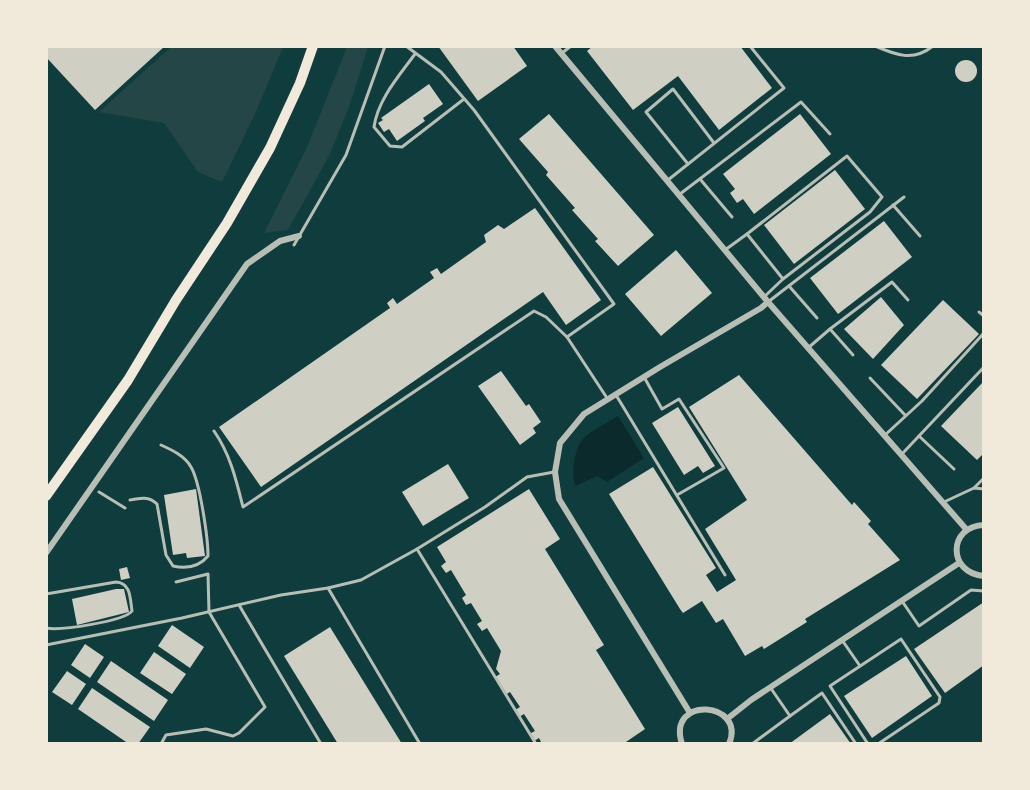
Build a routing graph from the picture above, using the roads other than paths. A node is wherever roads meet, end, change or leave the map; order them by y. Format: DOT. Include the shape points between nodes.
graph roads {
  1 [pos="313,46"];
  2 [pos="385,46"];
  3 [pos="406,46"];
  4 [pos="555,46"];
  5 [pos="570,46"];
  6 [pos="750,46"];
  7 [pos="875,46"];
  8 [pos="933,46"];
  9 [pos="416,54"];
  10 [pos="561,54"];
  11 [pos="464,99"];
  12 [pos="830,134"];
  13 [pos="714,143"];
  14 [pos="688,164"];
  15 [pos="700,179"];
  16 [pos="667,181"];
  17 [pos="679,196"];
  18 [pos="904,197"];
  19 [pos="893,205"];
  20 [pos="732,217"];
  21 [pos="747,234"];
  22 [pos="299,236"];
  23 [pos="920,236"];
  24 [pos="294,245"];
  25 [pos="725,250"];
  26 [pos="783,279"];
  27 [pos="789,286"];
  28 [pos="766,299"];
  29 [pos="908,300"];
  30 [pos="979,312"];
  31 [pos="984,316"];
  32 [pos="817,318"];
  33 [pos="830,329"];
  34 [pos="984,333"];
  35 [pos="567,337"];
  36 [pos="808,348"];
  37 [pos="853,355"];
  38 [pos="984,367"];
  39 [pos="643,376"];
  40 [pos="870,378"];
  41 [pos="615,394"];
  42 [pos="607,399"];
  43 [pos="905,415"];
  44 [pos="214,431"];
  45 [pos="884,436"];
  46 [pos="919,436"];
  47 [pos="161,444"];
  48 [pos="900,455"];
  49 [pos="954,469"];
  50 [pos="62,472"];
  51 [pos="555,472"];
  52 [pos="984,478"];
  53 [pos="974,488"];
  54 [pos="984,489"];
  55 [pos="46,491"];
  56 [pos="99,492"];
  57 [pos="677,495"];
  58 [pos="46,496"];
  59 [pos="130,501"];
  60 [pos="943,503"];
  61 [pos="125,508"];
  62 [pos="984,525"];
  63 [pos="966,530"];
  64 [pos="417,549"];
  65 [pos="46,553"];
  66 [pos="959,563"];
  67 [pos="725,575"];
  68 [pos="984,576"];
  69 [pos="176,582"];
  70 [pos="328,588"];
  71 [pos="984,591"];
  72 [pos="46,594"];
  73 [pos="902,601"];
  74 [pos="239,605"];
  75 [pos="209,612"];
  76 [pos="46,628"];
  77 [pos="842,640"];
  78 [pos="46,645"];
  79 [pos="861,666"];
  80 [pos="770,687"];
  81 [pos="690,713"];
  82 [pos="790,716"];
  83 [pos="727,719"];
  84 [pos="161,744"];
  85 [pos="321,744"];
  86 [pos="420,744"];
  87 [pos="536,744"];
  88 [pos="682,744"];
  89 [pos="729,744"];
  90 [pos="752,744"];
  91 [pos="856,744"];
  92 [pos="868,744"];
  93 [pos="878,744"];
  1 -- 50 [label="main road" via="270,148 227,223 128,380"];
  2 -- 22 [label="lane" via="346,155"];
  3 -- 9 [label="lane"];
  4 -- 10 [label="street"];
  5 -- 10 [label="lane"];
  6 -- 13 [label="lane" via="784,88"];
  7 -- 8 [label="lane" via="900,56 925,52"];
  9 -- 11 [label="lane" via="441,72"];
  9 -- 11 [label="lane" via="388,90 375,115 374,127 390,146 402,147"];
  10 -- 16 [label="street"];
  11 -- 35 [label="lane" via="614,304"];
  12 -- 15 [label="lane" via="801,102"];
  13 -- 14 [label="lane"];
  13 -- 14 [label="lane" via="673,89 646,112"];
  14 -- 16 [label="lane"];
  15 -- 17 [label="lane"];
  15 -- 20 [label="lane"];
  16 -- 17 [label="street"];
  17 -- 25 [label="street"];
  18 -- 19 [label="lane"];
  19 -- 23 [label="lane"];
  19 -- 27 [label="lane"];
  21 -- 25 [label="lane"];
  21 -- 26 [label="lane"];
  21 -- 26 [label="lane" via="847,156 882,197 870,212"];
  22 -- 24 [label="lane"];
  22 -- 65 [label="street" via="280,241 247,264"];
  25 -- 28 [label="street"];
  26 -- 28 [label="lane"];
  27 -- 28 [label="lane"];
  27 -- 32 [label="lane"];
  28 -- 36 [label="street"];
  28 -- 39 [label="street" via="751,314"];
  29 -- 33 [label="lane" via="892,282"];
  30 -- 31 [label="lane"];
  33 -- 36 [label="lane"];
  33 -- 37 [label="lane"];
  34 -- 43 [label="lane"];
  35 -- 42 [label="lane"];
  35 -- 44 [label="lane" via="534,311 243,507 234,466"];
  36 -- 45 [label="street"];
  38 -- 46 [label="lane"];
  39 -- 41 [label="street"];
  39 -- 57 [label="lane" via="662,409 679,399 724,468"];
  40 -- 43 [label="lane"];
  41 -- 42 [label="street"];
  41 -- 57 [label="lane"];
  42 -- 51 [label="street" via="584,414 560,443"];
  43 -- 45 [label="lane"];
  45 -- 48 [label="street"];
  46 -- 48 [label="lane"];
  46 -- 49 [label="lane"];
  47 -- 59 [label="lane" via="193,468 208,556 194,566 174,566 166,555 157,504 142,498"];
  48 -- 60 [label="street"];
  50 -- 55 [label="main road"];
  50 -- 58 [label="main road"];
  51 -- 64 [label="lane" via="527,477"];
  51 -- 81 [label="street" via="559,499"];
  52 -- 53 [label="lane"];
  53 -- 54 [label="lane"];
  53 -- 60 [label="lane"];
  56 -- 61 [label="lane"];
  57 -- 67 [label="lane"];
  60 -- 63 [label="street"];
  62 -- 63 [label="street"];
  63 -- 66 [label="street" via="956,545"];
  64 -- 70 [label="lane" via="361,580"];
  64 -- 87 [label="lane"];
  66 -- 68 [label="street" via="965,570"];
  66 -- 73 [label="street"];
  69 -- 75 [label="lane" via="208,574"];
  70 -- 74 [label="lane"];
  70 -- 86 [label="lane"];
  71 -- 73 [label="lane" via="971,590 919,626"];
  72 -- 76 [label="lane" via="123,583 128,586 132,610 125,616 87,624"];
  73 -- 77 [label="street"];
  74 -- 75 [label="lane"];
  74 -- 85 [label="lane"];
  75 -- 78 [label="lane"];
  75 -- 84 [label="lane" via="265,708 233,736 206,729 166,735"];
  77 -- 79 [label="lane"];
  77 -- 80 [label="street"];
  79 -- 92 [label="lane" via="830,686"];
  79 -- 93 [label="lane" via="901,639 940,697 939,703"];
  80 -- 82 [label="lane"];
  80 -- 83 [label="street"];
  81 -- 83 [label="street" via="710,708"];
  81 -- 88 [label="street" via="680,728"];
  82 -- 90 [label="lane"];
  82 -- 91 [label="lane" via="822,693"];
  83 -- 89 [label="street"];
}
